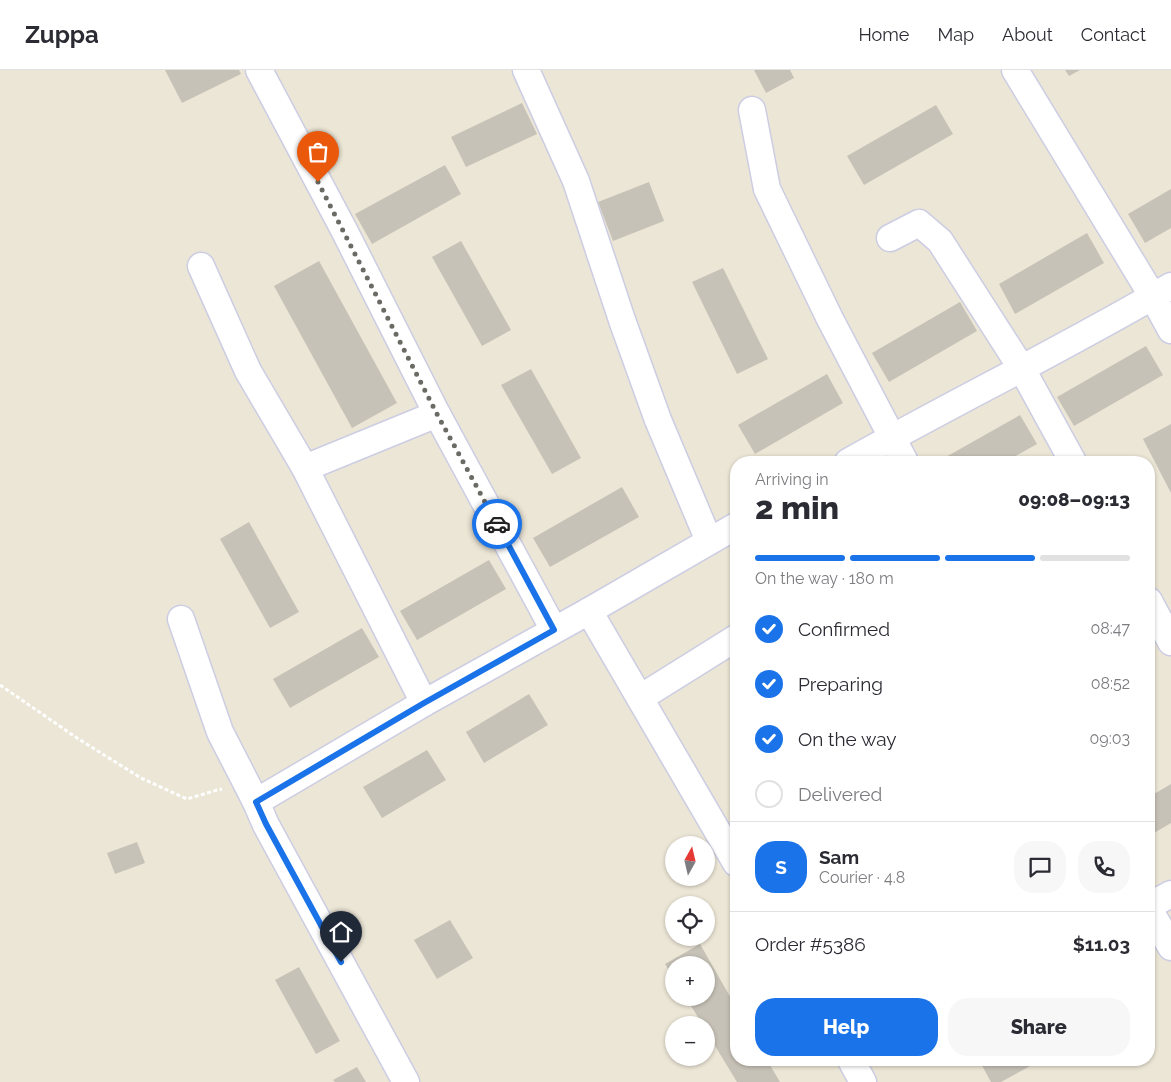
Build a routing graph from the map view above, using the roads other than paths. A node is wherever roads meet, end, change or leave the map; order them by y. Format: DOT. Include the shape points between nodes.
graph roads {
  1 [pos="259,70"];
  2 [pos="526,70"];
  3 [pos="1016,70"];
  4 [pos="752,110"];
  5 [pos="890,238"];
  6 [pos="201,266"];
  7 [pos="1162,291"];
  8 [pos="1171,330"];
  9 [pos="1022,369"];
  10 [pos="437,414"];
  11 [pos="892,437"];
  12 [pos="859,456"];
  13 [pos="902,456"];
  14 [pos="1070,456"];
  15 [pos="305,468"];
  16 [pos="730,529"];
  17 [pos="709,541"];
  18 [pos="589,611"];
  19 [pos="1155,613"];
  20 [pos="180,619"];
  21 [pos="554,630"];
  22 [pos="730,642"];
  23 [pos="1171,642"];
  24 [pos="640,698"];
  25 [pos="424,703"];
  26 [pos="252,794"];
  27 [pos="730,854"];
  28 [pos="1171,894"];
  29 [pos="1155,903"];
  30 [pos="1155,918"];
  31 [pos="1171,947"];
  32 [pos="406,1082"];
  1 -- 10 [label="street"];
  2 -- 17 [label="street" via="576,181 658,420"];
  3 -- 7 [label="street"];
  4 -- 11 [label="street" via="767,189"];
  5 -- 9 [label="street" via="920,223 940,241"];
  6 -- 15 [label="street" via="248,370"];
  7 -- 8 [label="street"];
  7 -- 9 [label="street"];
  9 -- 11 [label="street"];
  9 -- 14 [label="street"];
  10 -- 15 [label="street"];
  10 -- 21 [label="street"];
  11 -- 12 [label="street"];
  11 -- 13 [label="street"];
  15 -- 25 [label="street"];
  16 -- 17 [label="street"];
  17 -- 18 [label="street"];
  18 -- 21 [label="street"];
  18 -- 24 [label="street"];
  19 -- 23 [label="street"];
  20 -- 26 [label="street" via="220,732"];
  21 -- 25 [label="street"];
  22 -- 24 [label="street"];
  24 -- 27 [label="street"];
  25 -- 26 [label="street"];
  26 -- 32 [label="street"];
  28 -- 29 [label="street"];
  30 -- 31 [label="street"];
}
